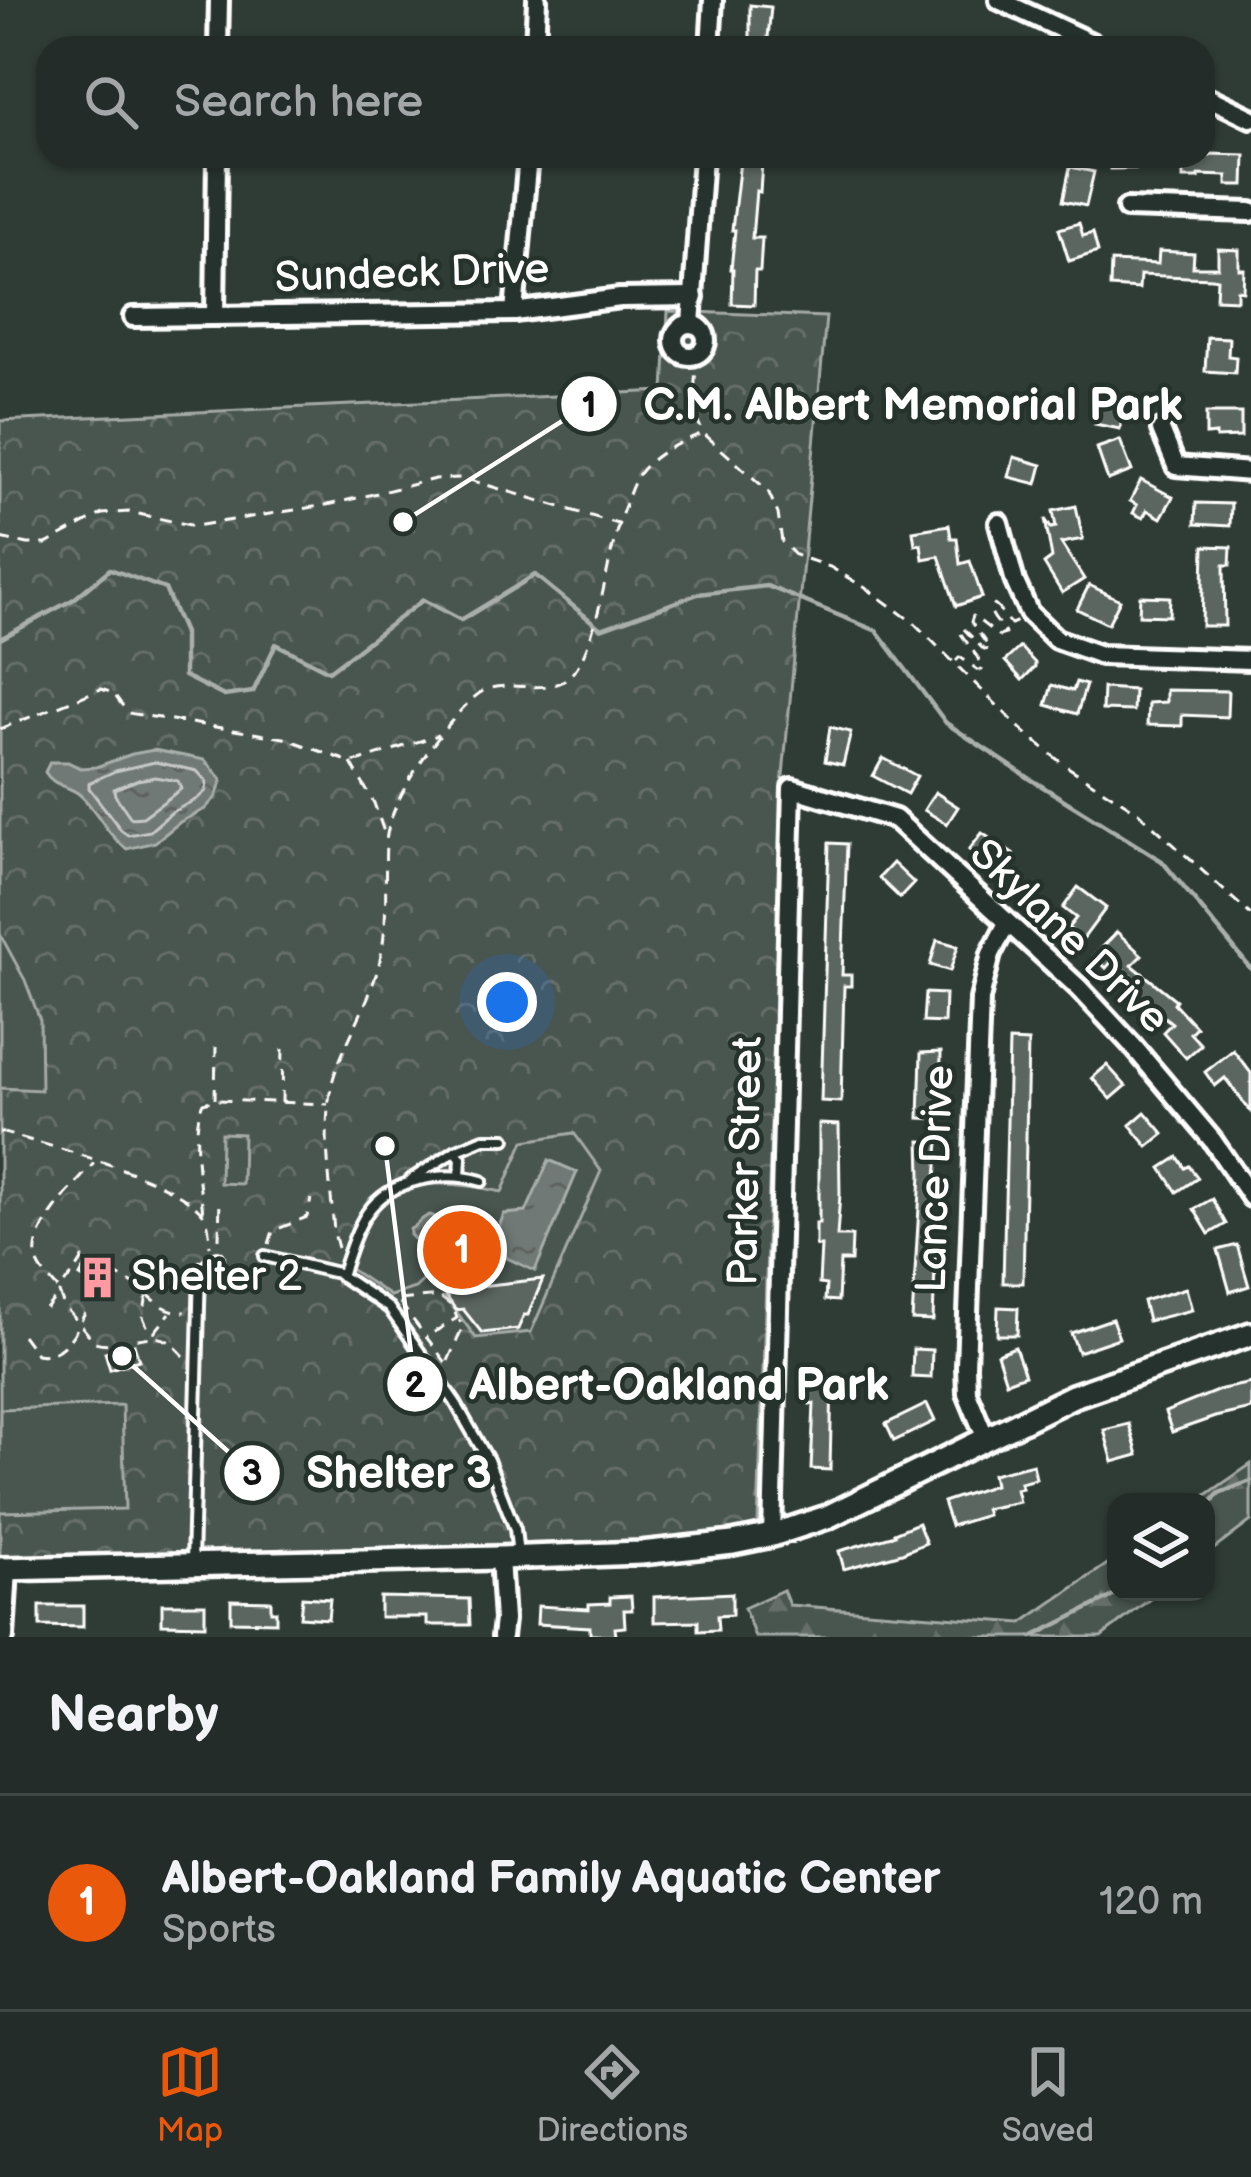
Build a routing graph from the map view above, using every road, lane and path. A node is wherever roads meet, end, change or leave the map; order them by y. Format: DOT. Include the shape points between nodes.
graph roads {
  1 [pos="219,0"];
  2 [pos="537,0"];
  3 [pos="713,0"];
  4 [pos="999,0"];
  5 [pos="218,36"];
  6 [pos="536,36"];
  7 [pos="711,36"];
  8 [pos="1076,36"];
  9 [pos="1215,101"];
  10 [pos="1251,118"];
  11 [pos="217,168"];
  12 [pos="527,168"];
  13 [pos="702,168"];
  14 [pos="1127,208"];
  15 [pos="1251,212"];
  16 [pos="694,297"];
  17 [pos="514,312"];
  18 [pos="215,316"];
  19 [pos="133,317"];
  20 [pos="690,356"];
  21 [pos="1161,430"];
  22 [pos="703,433"];
  23 [pos="1251,472"];
  24 [pos="999,523"];
  25 [pos="617,524"];
  26 [pos="0,538"];
  27 [pos="1029,613"];
  28 [pos="1251,660"];
  29 [pos="956,662"];
  30 [pos="142,716"];
  31 [pos="144,724"];
  32 [pos="0,729"];
  33 [pos="441,735"];
  34 [pos="350,761"];
  35 [pos="792,788"];
  36 [pos="386,839"];
  37 [pos="1251,915"];
  38 [pos="1007,923"];
  39 [pos="216,1046"];
  40 [pos="283,1046"];
  41 [pos="248,1090"];
  42 [pos="311,1094"];
  43 [pos="215,1100"];
  44 [pos="248,1102"];
  45 [pos="282,1103"];
  46 [pos="311,1104"];
  47 [pos="328,1104"];
  48 [pos="0,1132"];
  49 [pos="505,1139"];
  50 [pos="455,1151"];
  51 [pos="95,1161"];
  52 [pos="460,1177"];
  53 [pos="482,1181"];
  54 [pos="407,1183"];
  55 [pos="220,1197"];
  56 [pos="1251,1197"];
  57 [pos="311,1198"];
  58 [pos="203,1214"];
  59 [pos="219,1239"];
  60 [pos="265,1256"];
  61 [pos="218,1257"];
  62 [pos="339,1275"];
  63 [pos="120,1277"];
  64 [pos="109,1286"];
  65 [pos="59,1292"];
  66 [pos="147,1295"];
  67 [pos="389,1308"];
  68 [pos="46,1309"];
  69 [pos="199,1311"];
  70 [pos="172,1312"];
  71 [pos="85,1313"];
  72 [pos="457,1318"];
  73 [pos="80,1323"];
  74 [pos="1251,1334"];
  75 [pos="22,1335"];
  76 [pos="152,1336"];
  77 [pos="428,1336"];
  78 [pos="197,1356"];
  79 [pos="447,1364"];
  80 [pos="986,1438"];
  81 [pos="772,1535"];
  82 [pos="509,1557"];
  83 [pos="192,1565"];
  84 [pos="4,1569"];
  85 [pos="4,1637"];
  86 [pos="502,1637"];
  1 -- 5 [label="street"];
  2 -- 6 [label="street"];
  3 -- 7 [label="street"];
  4 -- 8 [label="street"];
  9 -- 10 [label="street"];
  11 -- 18 [label="street"];
  12 -- 17 [label="street"];
  13 -- 16 [label="street"];
  14 -- 15 [label="street"];
  16 -- 17 [label="street, Sundeck Drive"];
  16 -- 20 [label="street" via="691,324 706,343"];
  17 -- 18 [label="street, Sundeck Drive"];
  18 -- 19 [label="street, Sundeck Drive"];
  20 -- 22 [label="path" via="693,410"];
  21 -- 23 [label="street" via="1176,466"];
  22 -- 25 [label="path" via="643,468"];
  22 -- 29 [label="path" via="768,491 782,542 795,555 869,590"];
  24 -- 27 [label="street"];
  25 -- 26 [label="path" via="463,478 195,526 129,512 102,514 46,544"];
  25 -- 33 [label="path" via="579,664 556,684 474,696"];
  27 -- 28 [label="street" via="1056,639 1101,655"];
  27 -- 29 [label="path" via="1011,624 994,605 1003,637 973,616 991,649 963,628 982,670"];
  29 -- 37 [label="path" via="1023,731 1137,811"];
  30 -- 31 [label="path"];
  30 -- 32 [label="path" via="100,689"];
  30 -- 34 [label="path" via="284,737"];
  33 -- 34 [label="path"];
  33 -- 36 [label="path" via="403,794"];
  34 -- 36 [label="path"];
  35 -- 38 [label="street, Skylane Drive" via="895,819"];
  35 -- 81 [label="street, Parker Street"];
  36 -- 47 [label="path" via="380,959"];
  38 -- 56 [label="street, Skylane Drive" via="1133,1046"];
  38 -- 80 [label="street, Lance Drive" via="980,999 976,1059 966,1366"];
  39 -- 43 [label="path"];
  40 -- 45 [label="path"];
  41 -- 44 [label="path"];
  42 -- 46 [label="path"];
  43 -- 44 [label="path"];
  43 -- 58 [label="path" via="199,1108"];
  44 -- 45 [label="path"];
  45 -- 46 [label="path"];
  46 -- 47 [label="path"];
  47 -- 62 [label="path"];
  48 -- 51 [label="path"];
  49 -- 50 [label="lane"];
  50 -- 52 [label="lane"];
  50 -- 54 [label="lane"];
  51 -- 58 [label="path" via="184,1196"];
  51 -- 65 [label="path" via="38,1240 42,1270"];
  52 -- 53 [label="lane"];
  52 -- 54 [label="lane"];
  54 -- 62 [label="lane" via="364,1217"];
  55 -- 59 [label="path"];
  57 -- 60 [label="path" via="308,1217 273,1231"];
  58 -- 61 [label="path"];
  60 -- 62 [label="lane"];
  61 -- 69 [label="lane" via="200,1269"];
  62 -- 67 [label="lane"];
  63 -- 64 [label="path"];
  63 -- 65 [label="path" via="83,1258"];
  63 -- 66 [label="path"];
  65 -- 68 [label="path"];
  65 -- 73 [label="path"];
  66 -- 70 [label="path"];
  66 -- 76 [label="path" via="142,1316"];
  67 -- 72 [label="path" via="439,1296"];
  67 -- 82 [label="lane" via="488,1460 515,1529"];
  69 -- 70 [label="path"];
  69 -- 78 [label="lane"];
  70 -- 76 [label="path"];
  71 -- 73 [label="path"];
  72 -- 77 [label="path"];
  72 -- 79 [label="path" via="463,1326"];
  73 -- 75 [label="path" via="55,1354 35,1354"];
  73 -- 76 [label="path" via="95,1342 118,1347"];
  74 -- 80 [label="street" via="1073,1396"];
  76 -- 78 [label="path"];
  78 -- 83 [label="lane"];
  80 -- 81 [label="street" via="842,1510"];
  81 -- 82 [label="street" via="693,1550"];
  82 -- 83 [label="street"];
  82 -- 86 [label="street"];
  83 -- 84 [label="street"];
  84 -- 85 [label="street"];
}
